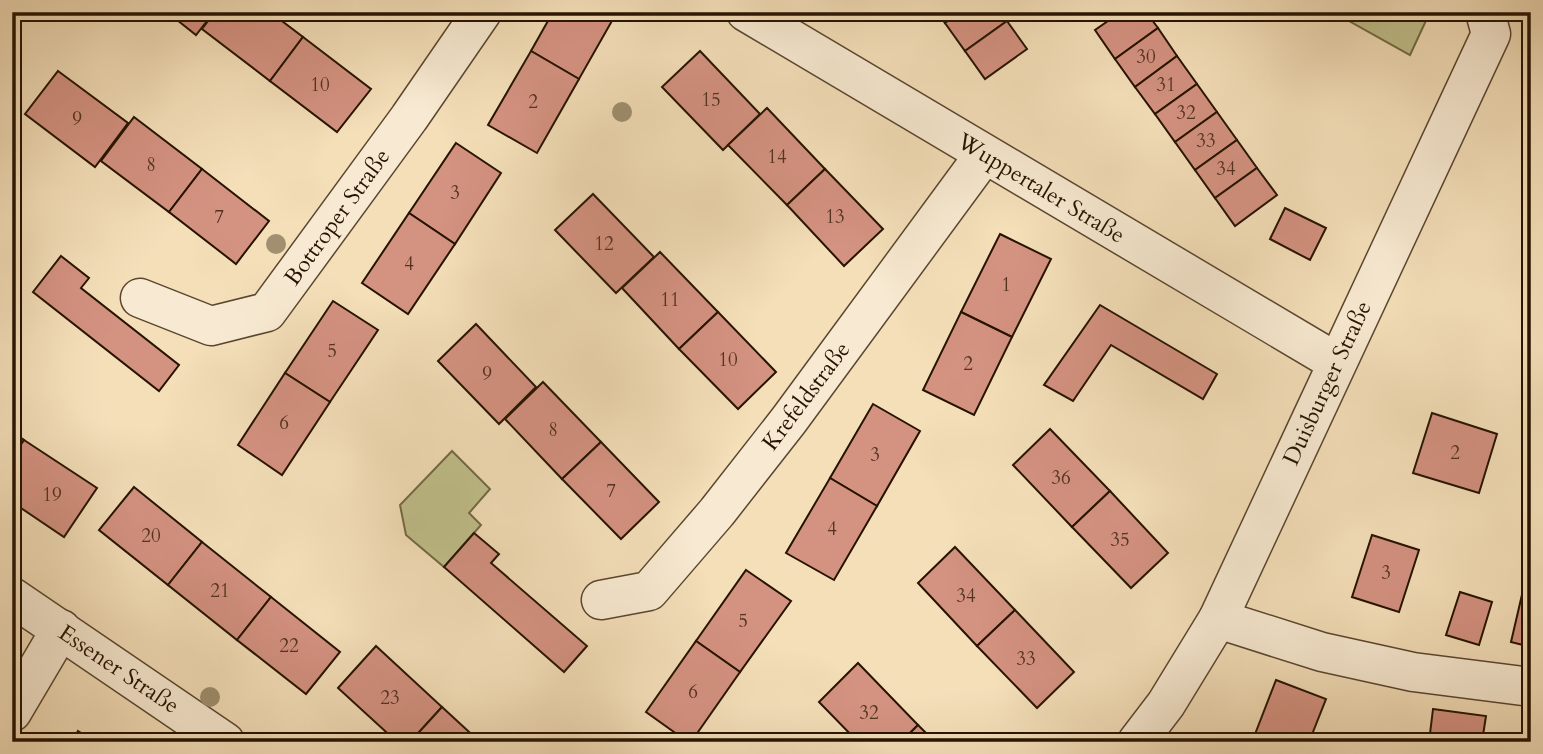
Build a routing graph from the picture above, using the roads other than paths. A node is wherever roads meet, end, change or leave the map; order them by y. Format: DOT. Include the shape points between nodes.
graph roads {
  1 [pos="482,12"];
  2 [pos="746,12"];
  3 [pos="1493,20"];
  4 [pos="984,155"];
  5 [pos="140,298"];
  6 [pos="1336,362"];
  7 [pos="12,597"];
  8 [pos="601,600"];
  9 [pos="1218,619"];
  10 [pos="61,629"];
  11 [pos="1531,687"];
  12 [pos="12,712"];
  13 [pos="225,742"];
  14 [pos="1137,742"];
  1 -- 5 [label="street, Bottroper Straße" via="267,312 211,326"];
  2 -- 4 [label="street, Wuppertaler Straße"];
  3 -- 6 [label="street, Duisburger Straße"];
  4 -- 6 [label="street, Wuppertaler Straße"];
  4 -- 8 [label="street, Krefeldstraße" via="717,512 649,591"];
  6 -- 9 [label="street, Duisburger Straße"];
  7 -- 10 [label="street, Essener Straße"];
  9 -- 11 [label="street" via="1322,652 1413,672"];
  9 -- 14 [label="street, Duisburger Straße"];
  10 -- 12 [label="street"];
  10 -- 13 [label="street, Essener Straße"];
}
